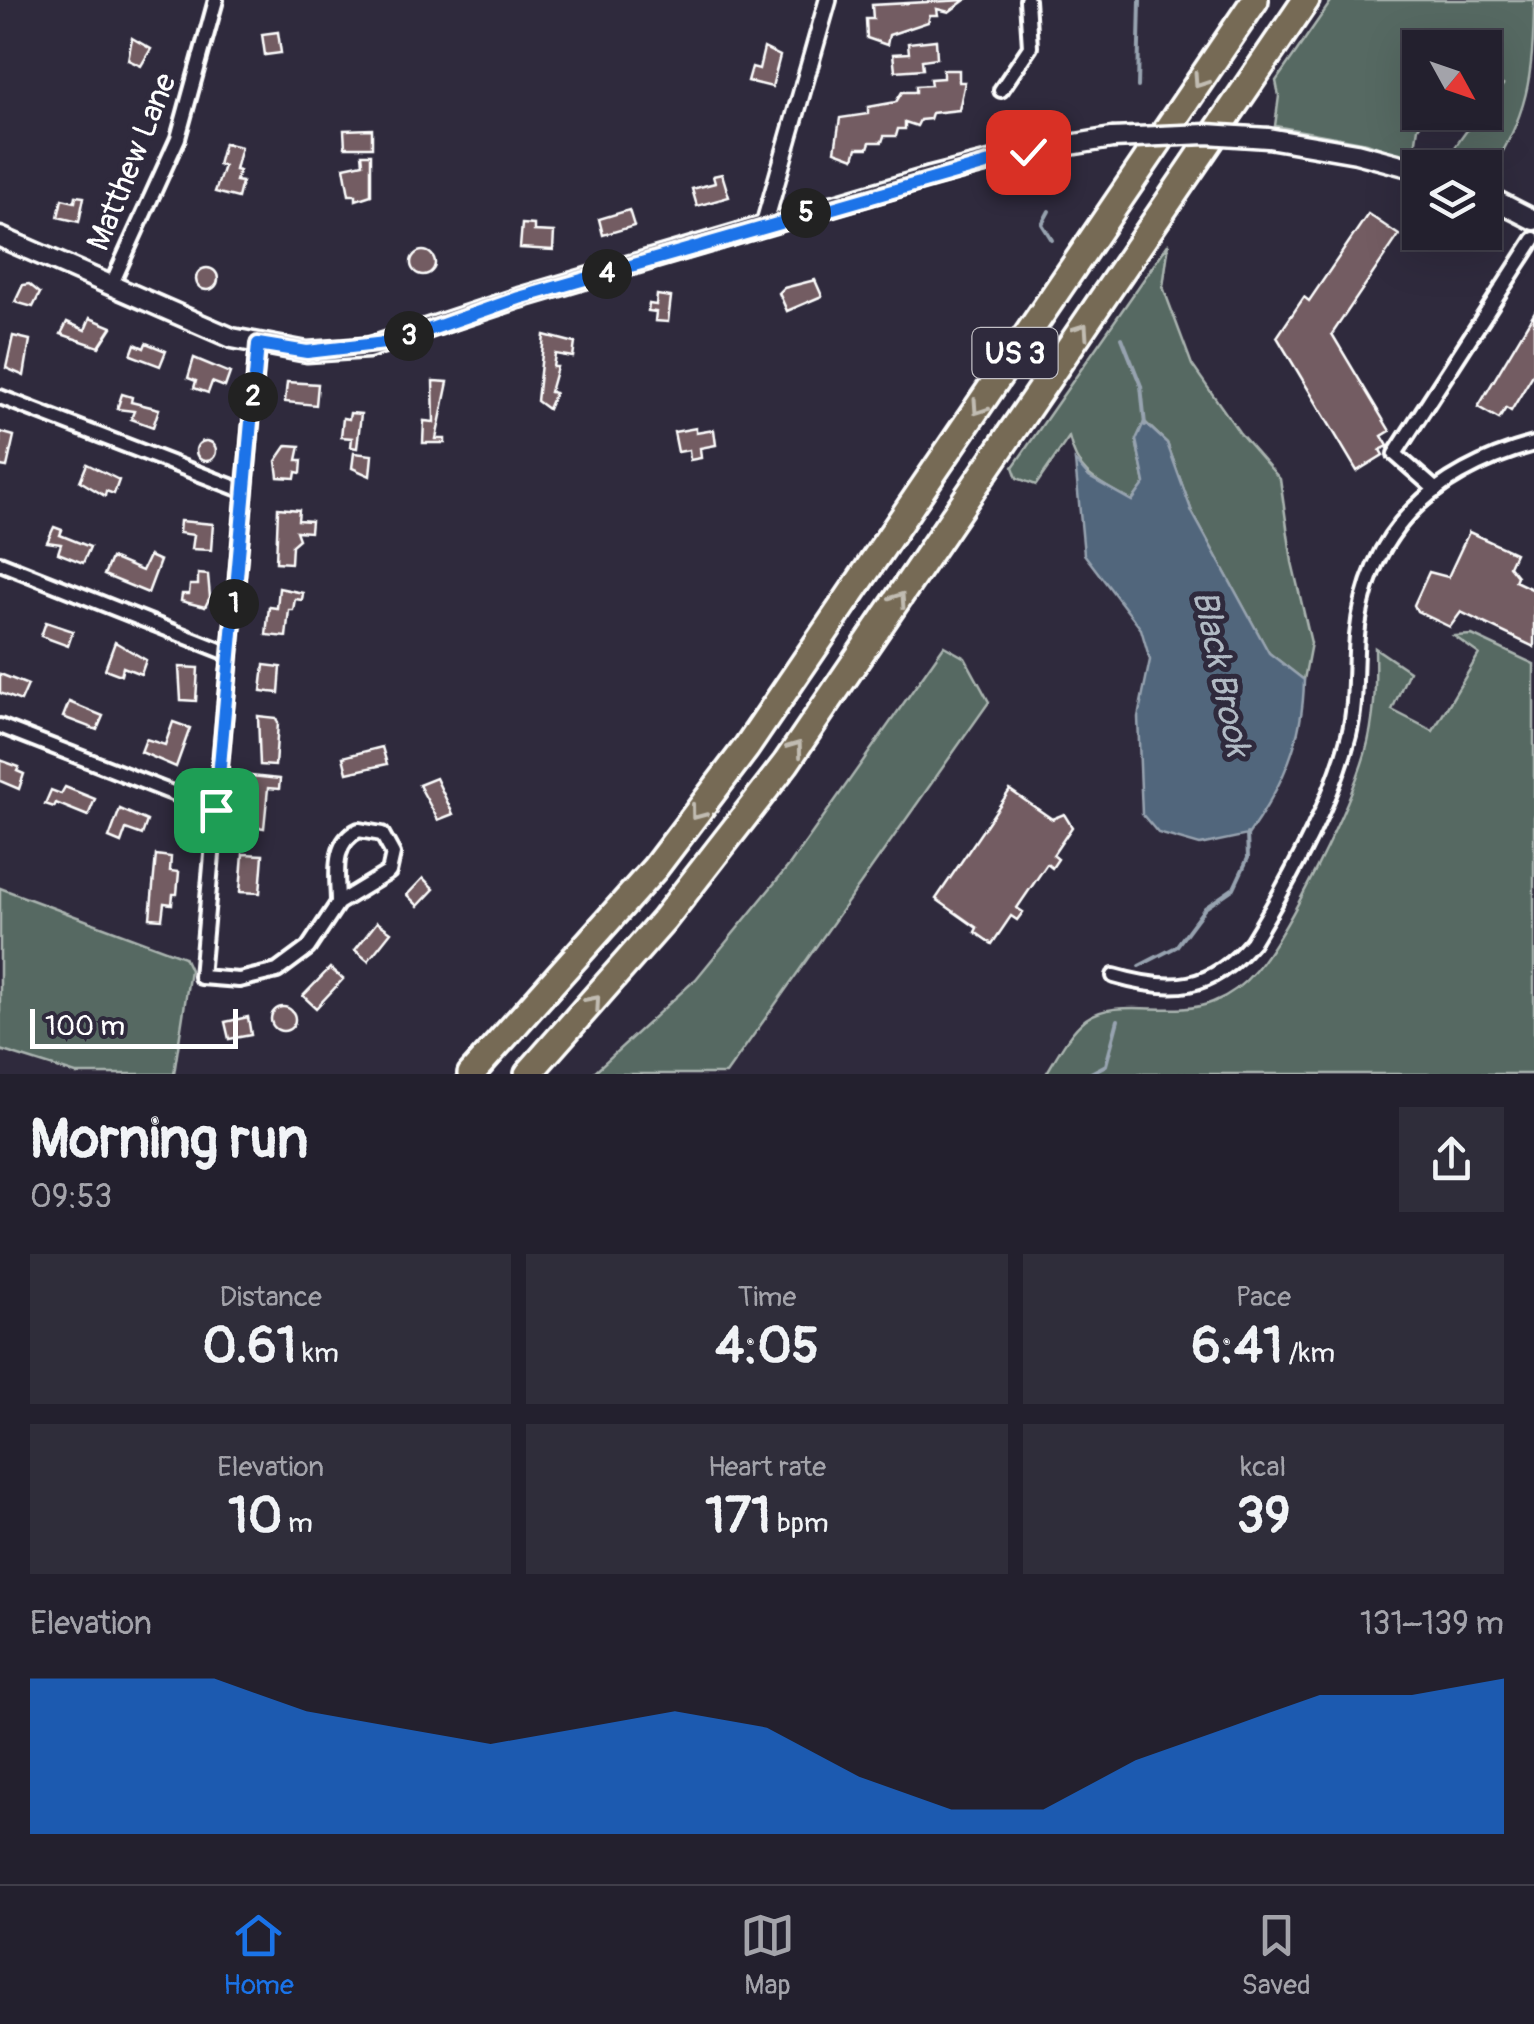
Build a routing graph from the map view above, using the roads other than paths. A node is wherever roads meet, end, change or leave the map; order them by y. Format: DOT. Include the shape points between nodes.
graph roads {
  1 [pos="216,0"];
  2 [pos="828,0"];
  3 [pos="1028,0"];
  4 [pos="1255,0"];
  5 [pos="1306,0"];
  6 [pos="1001,90"];
  7 [pos="1402,165"];
  8 [pos="1502,204"];
  9 [pos="1534,220"];
  10 [pos="764,225"];
  11 [pos="1534,239"];
  12 [pos="1,242"];
  13 [pos="111,286"];
  14 [pos="258,344"];
  15 [pos="0,397"];
  16 [pos="1534,444"];
  17 [pos="1436,490"];
  18 [pos="244,491"];
  19 [pos="0,563"];
  20 [pos="230,654"];
  21 [pos="0,726"];
  22 [pos="216,810"];
  23 [pos="338,904"];
  24 [pos="1114,976"];
  25 [pos="471,1074"];
  26 [pos="528,1074"];
  1 -- 13 [label="street, Matthew Lane" via="178,138"];
  2 -- 10 [label="street"];
  3 -- 6 [label="street" via="1030,47"];
  4 -- 25 [label="highway, US 3, one-way" via="746,748 655,868"];
  26 -- 5 [label="highway, US 3, one-way" via="674,908 796,749"];
  7 -- 10 [label="main road, bridge" via="1268,138 1112,138 997,159"];
  8 -- 9 [label="main road"];
  10 -- 14 [label="main road" via="368,348 307,352"];
  11 -- 17 [label="street" via="1396,454"];
  12 -- 13 [label="main road"];
  13 -- 14 [label="main road" via="203,328"];
  14 -- 18 [label="street"];
  15 -- 18 [label="street"];
  16 -- 17 [label="street" via="1486,457"];
  17 -- 24 [label="street" via="1376,556 1357,637 1349,735 1252,942 1235,962 1190,984 1157,989"];
  18 -- 20 [label="street"];
  19 -- 20 [label="street"];
  20 -- 22 [label="street"];
  21 -- 22 [label="street"];
  22 -- 23 [label="street" via="201,976 239,980 277,971 308,948"];
  23 -- 23 [label="street" via="389,872 394,854 382,834 365,829 344,840"];
}
